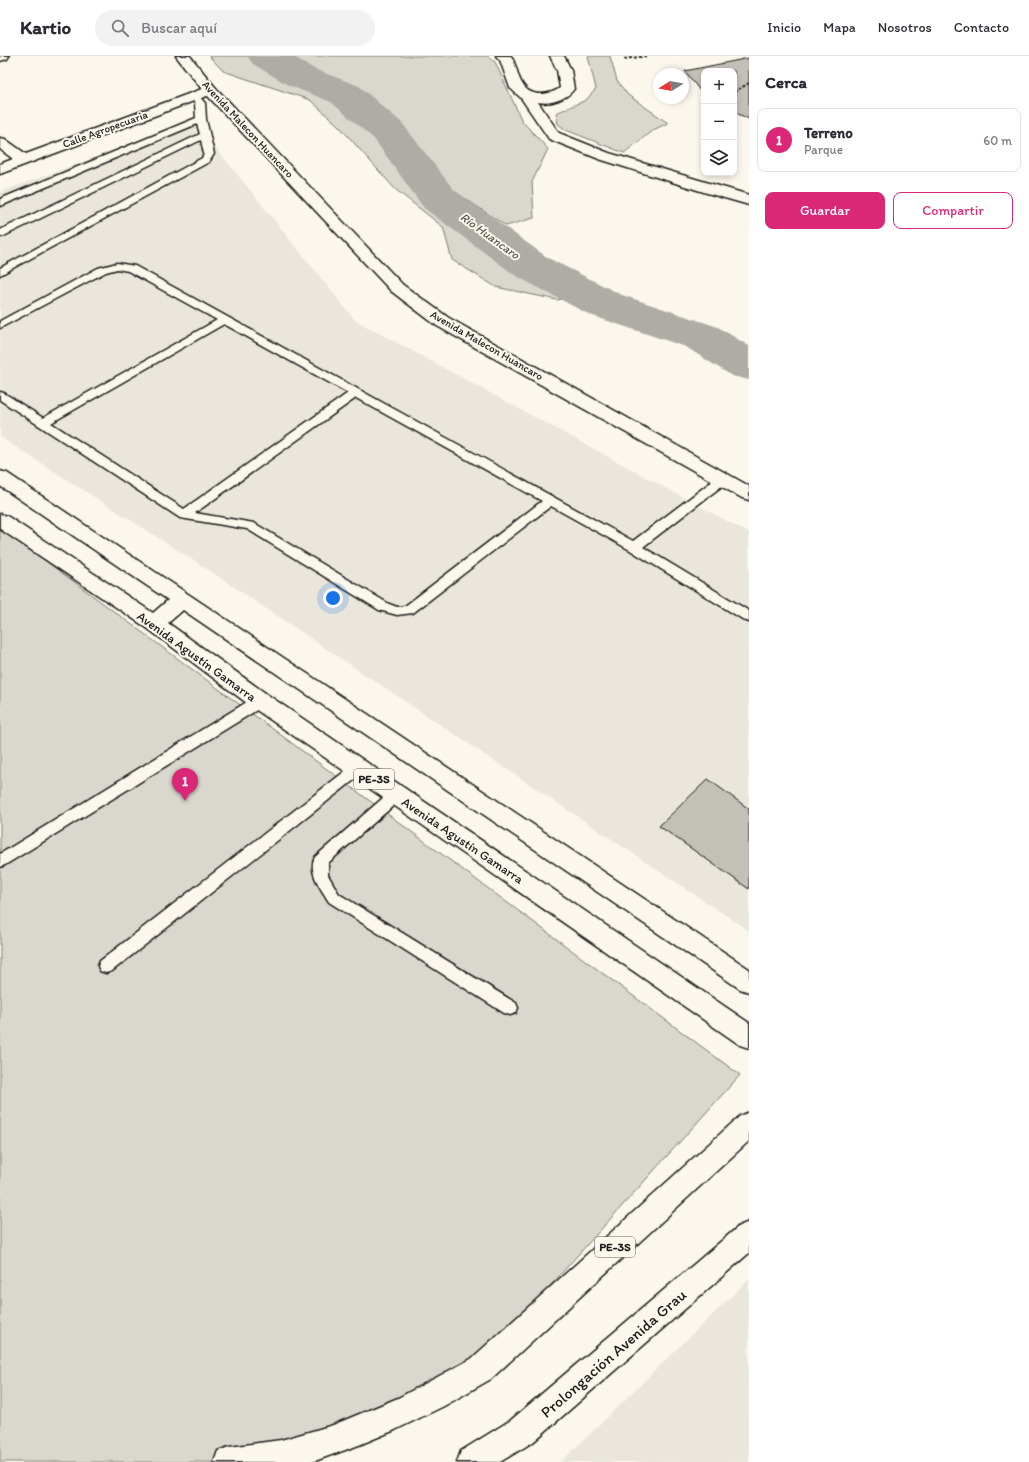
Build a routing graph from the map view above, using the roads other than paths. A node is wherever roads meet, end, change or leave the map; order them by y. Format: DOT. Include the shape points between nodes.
graph roads {
  1 [pos="183,56"];
  2 [pos="503,56"];
  3 [pos="557,56"];
  4 [pos="210,90"];
  5 [pos="194,96"];
  6 [pos="526,96"];
  7 [pos="201,119"];
  8 [pos="204,135"];
  9 [pos="0,142"];
  10 [pos="24,160"];
  11 [pos="0,169"];
  12 [pos="749,200"];
  13 [pos="0,203"];
  14 [pos="0,234"];
  15 [pos="0,272"];
  16 [pos="224,320"];
  17 [pos="0,325"];
  18 [pos="355,393"];
  19 [pos="0,395"];
  20 [pos="43,423"];
  21 [pos="0,477"];
  22 [pos="723,479"];
  23 [pos="749,494"];
  24 [pos="550,501"];
  25 [pos="184,514"];
  26 [pos="0,520"];
  27 [pos="634,547"];
  28 [pos="182,600"];
  29 [pos="749,617"];
  30 [pos="154,623"];
  31 [pos="260,701"];
  32 [pos="358,769"];
  33 [pos="396,795"];
  34 [pos="0,861"];
  35 [pos="106,966"];
  36 [pos="749,982"];
  37 [pos="510,1008"];
  38 [pos="749,1036"];
  39 [pos="749,1124"];
  40 [pos="749,1235"];
  41 [pos="280,1459"];
  42 [pos="229,1462"];
  43 [pos="472,1462"];
  1 -- 4 [label="main road, Avenida Malecon Huancaro"];
  2 -- 6 [label="main road" via="517,88"];
  3 -- 6 [label="main road" via="564,70 567,89 558,96 542,99"];
  4 -- 5 [label="main road, Calle Agropecuaria"];
  4 -- 22 [label="main road, Avenida Malecon Huancaro" via="397,288 443,322"];
  5 -- 7 [label="lane" via="200,103"];
  5 -- 10 [label="main road, Calle Agropecuaria"];
  6 -- 12 [label="main road" via="554,136 604,156"];
  7 -- 8 [label="lane"];
  7 -- 13 [label="lane"];
  8 -- 14 [label="lane"];
  8 -- 15 [label="lane" via="209,154 206,160"];
  9 -- 10 [label="main road"];
  10 -- 11 [label="main road, Calle Agropecuaria"];
  16 -- 17 [label="lane" via="131,268 117,266 102,270"];
  16 -- 18 [label="lane"];
  16 -- 20 [label="lane"];
  18 -- 24 [label="lane"];
  18 -- 25 [label="lane"];
  19 -- 20 [label="lane"];
  20 -- 25 [label="lane"];
  21 -- 28 [label="main road"];
  22 -- 23 [label="main road, Avenida Malecon Huancaro"];
  22 -- 27 [label="lane"];
  24 -- 25 [label="lane" via="408,610 397,611 384,607 250,526"];
  24 -- 27 [label="lane"];
  26 -- 30 [label="main road, Avenida Agustín Gamarra / PE-3S"];
  27 -- 29 [label="lane"];
  28 -- 30 [label="main road"];
  28 -- 36 [label="main road"];
  30 -- 31 [label="main road, Avenida Agustín Gamarra / PE-3S"];
  31 -- 32 [label="main road, Avenida Agustín Gamarra / PE-3S"];
  31 -- 34 [label="lane"];
  32 -- 33 [label="main road, Avenida Agustín Gamarra / PE-3S"];
  32 -- 35 [label="lane"];
  33 -- 37 [label="lane" via="320,861 321,875 334,898"];
  33 -- 38 [label="main road, Avenida Agustín Gamarra / PE-3S"];
  39 -- 41 [label="main road, PE-3S" via="481,1369 429,1399 381,1422"];
  40 -- 43 [label="main road, Prolongación Avenida Grau" via="522,1431"];
  41 -- 42 [label="main road, PE-3S"];
}
